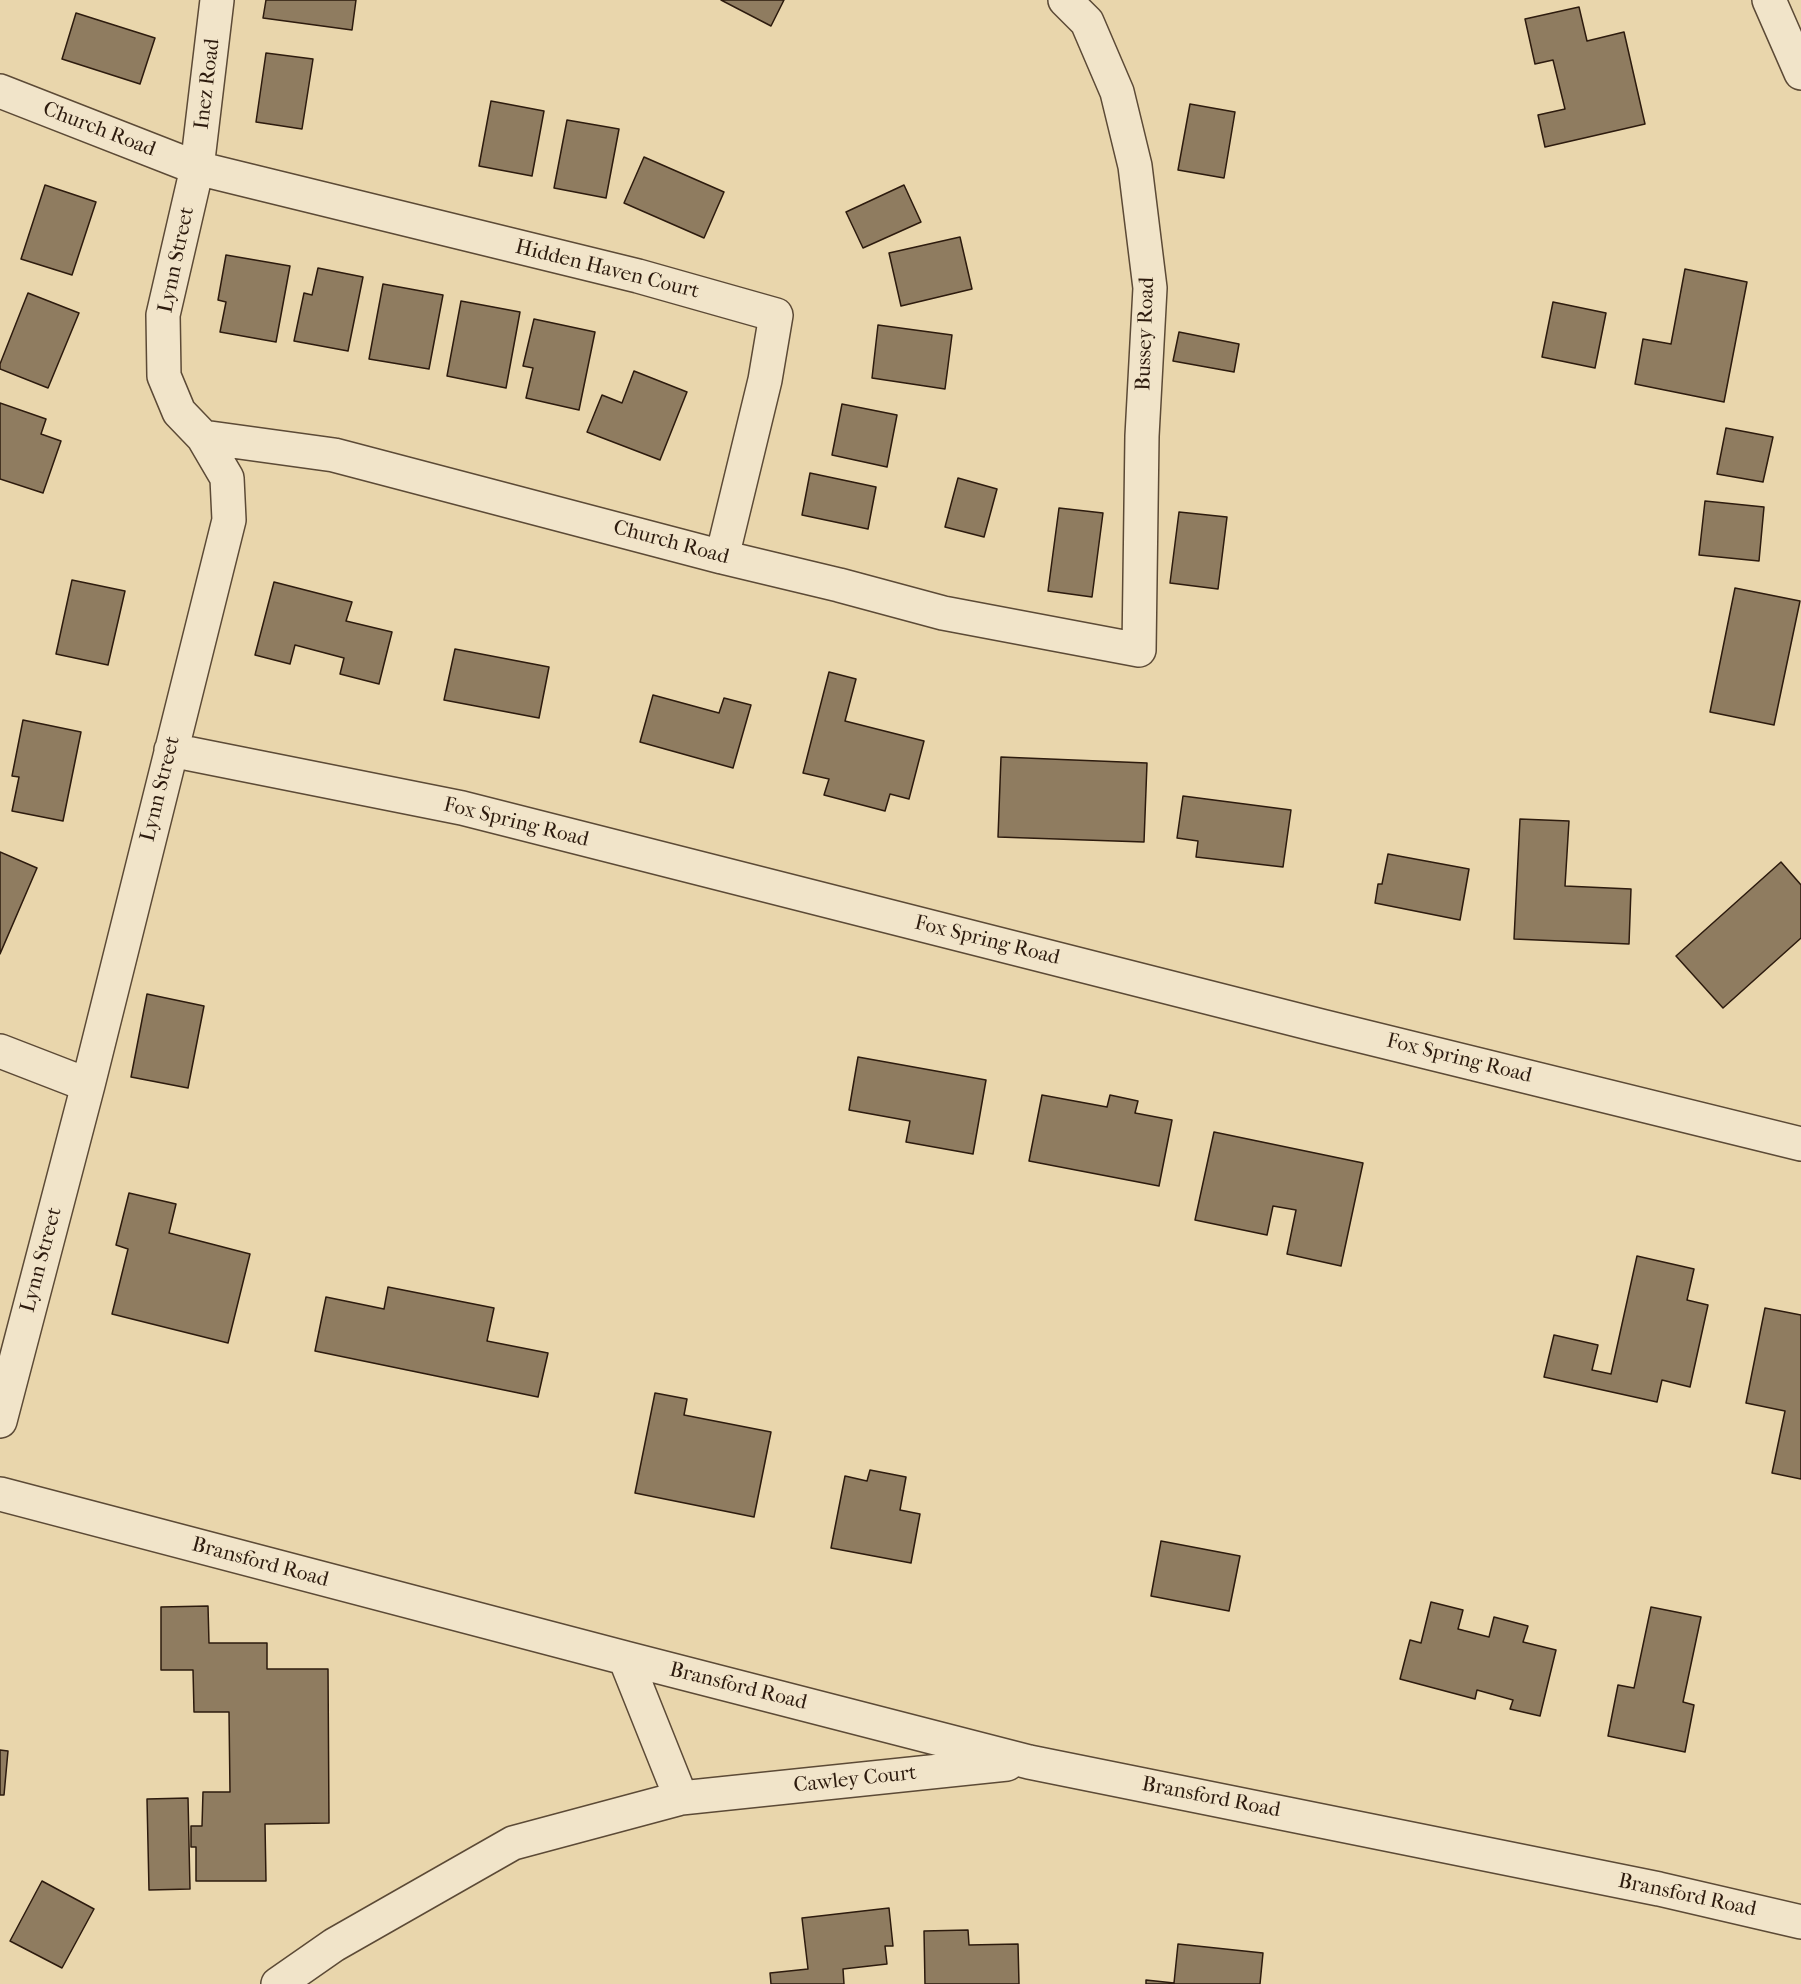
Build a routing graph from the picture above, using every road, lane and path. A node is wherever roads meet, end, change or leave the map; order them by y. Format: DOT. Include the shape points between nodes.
graph roads {
  1 [pos="217,0"];
  2 [pos="1065,0"];
  3 [pos="1769,0"];
  4 [pos="1801,73"];
  5 [pos="0,91"];
  6 [pos="197,168"];
  7 [pos="203,437"];
  8 [pos="722,557"];
  9 [pos="1139,650"];
  10 [pos="171,750"];
  11 [pos="0,1051"];
  12 [pos="88,1085"];
  13 [pos="1801,1144"];
  14 [pos="0,1420"];
  15 [pos="0,1494"];
  16 [pos="625,1658"];
  17 [pos="1029,1762"];
  18 [pos="681,1798"];
  19 [pos="1801,1922"];
  20 [pos="278,1984"];
  1 -- 6 [label="street, Inez Road"];
  2 -- 9 [label="street, Bussey Road" via="1088,22 1116,92 1136,166 1150,288 1142,435"];
  3 -- 4 [label="street"];
  5 -- 6 [label="street, Church Road"];
  6 -- 7 [label="street, Lynn Street" via="163,315 164,376 179,412"];
  6 -- 8 [label="street, Hidden Haven Court" via="638,276 776,315 765,380"];
  7 -- 8 [label="street, Church Road" via="334,455"];
  7 -- 10 [label="street, Lynn Street" via="227,478 229,520"];
  8 -- 9 [label="street, Church Road" via="943,613"];
  10 -- 12 [label="street, Lynn Street"];
  10 -- 13 [label="street, Fox Spring Road" via="462,808"];
  11 -- 12 [label="street"];
  12 -- 14 [label="street, Lynn Street"];
  15 -- 16 [label="street, Bransford Road"];
  16 -- 17 [label="street, Bransford Road"];
  16 -- 18 [label="street, Bransford Road"];
  17 -- 18 [label="street, Cawley Court"];
  17 -- 19 [label="street, Bransford Road" via="1647,1887"];
  18 -- 20 [label="street" via="513,1843 334,1945"];
}
